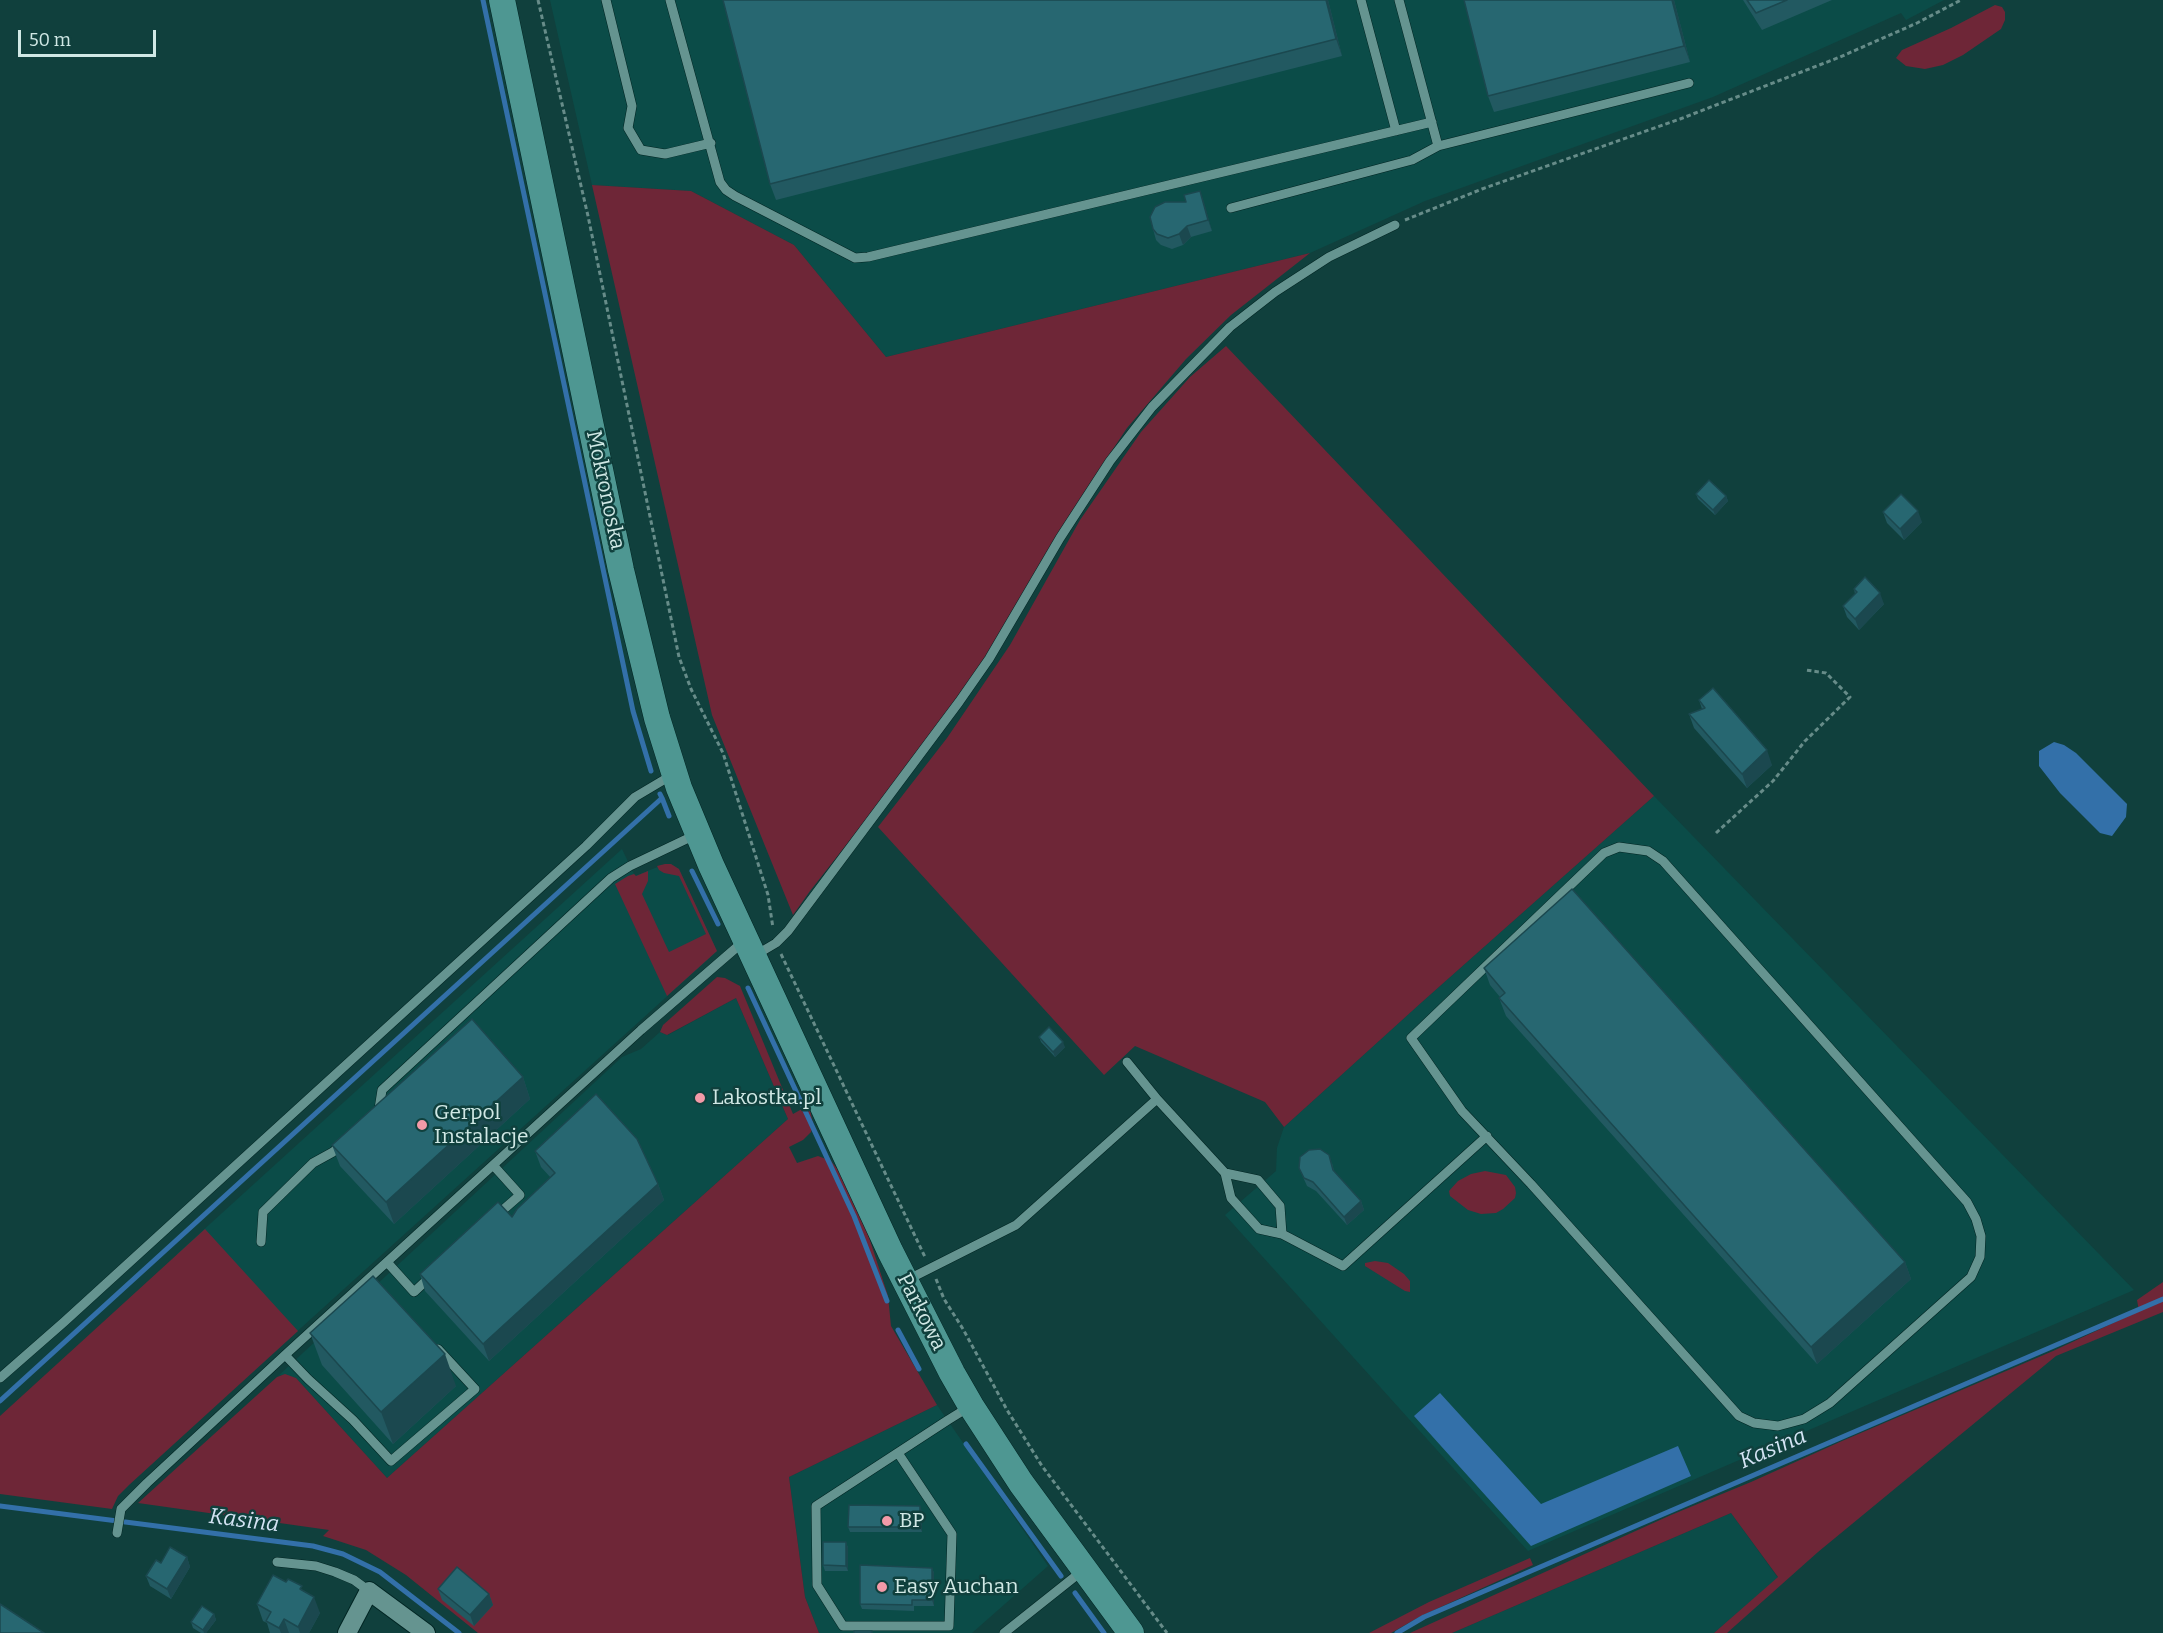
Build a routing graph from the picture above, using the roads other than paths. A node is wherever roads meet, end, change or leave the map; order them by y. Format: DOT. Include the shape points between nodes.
graph roads {
  1 [pos="502,0"];
  2 [pos="606,0"];
  3 [pos="670,0"];
  4 [pos="1361,0"];
  5 [pos="1399,0"];
  6 [pos="1689,83"];
  7 [pos="1432,122"];
  8 [pos="1395,131"];
  9 [pos="711,143"];
  10 [pos="1438,146"];
  11 [pos="1231,208"];
  12 [pos="1395,225"];
  13 [pos="674,774"];
  14 [pos="698,834"];
  15 [pos="752,954"];
  16 [pos="1127,1062"];
  17 [pos="1157,1099"];
  18 [pos="371,1116"];
  19 [pos="1487,1136"];
  20 [pos="348,1138"];
  21 [pos="493,1165"];
  22 [pos="1225,1173"];
  23 [pos="484,1227"];
  24 [pos="1282,1234"];
  25 [pos="261,1242"];
  26 [pos="387,1262"];
  27 [pos="440,1268"];
  28 [pos="371,1276"];
  29 [pos="905,1281"];
  30 [pos="379,1285"];
  31 [pos="435,1346"];
  32 [pos="285,1355"];
  33 [pos="0,1378"];
  34 [pos="971,1406"];
  35 [pos="898,1453"];
  36 [pos="117,1533"];
  37 [pos="277,1562"];
  38 [pos="1084,1570"];
  39 [pos="369,1591"];
  40 [pos="347,1633"];
  41 [pos="426,1633"];
  42 [pos="1004,1633"];
  43 [pos="1131,1633"];
  1 -- 13 [label="main road, Mokronoska" via="621,570"];
  2 -- 9 [label="lane" via="632,106 628,128 641,150 665,154"];
  3 -- 9 [label="lane"];
  4 -- 8 [label="lane"];
  5 -- 7 [label="lane"];
  6 -- 10 [label="lane"];
  7 -- 8 [label="lane"];
  7 -- 10 [label="lane"];
  8 -- 9 [label="lane" via="855,258 726,190 720,182"];
  10 -- 11 [label="lane" via="1412,160"];
  12 -- 15 [label="lane" via="1329,257 1275,291 1230,327 1152,407 1110,461 959,702 788,931 776,943"];
  13 -- 14 [label="main road, Mokronoska"];
  13 -- 33 [label="lane" via="635,797"];
  14 -- 15 [label="main road, Mokronoska"];
  14 -- 18 [label="lane" via="611,878 382,1090 379,1109"];
  15 -- 21 [label="lane" via="641,1030"];
  15 -- 29 [label="main road, Parkowa"];
  16 -- 17 [label="lane"];
  17 -- 22 [label="lane"];
  17 -- 29 [label="lane" via="1016,1225"];
  19 -- 19 [label="lane" via="1722,1398 1739,1416 1754,1423 1778,1426 1804,1419 1830,1403 1971,1277 1980,1257 1981,1236 1967,1202 1663,861 1648,851 1619,847 1604,853 1411,1038 1462,1111"];
  19 -- 24 [label="lane" via="1343,1266"];
  20 -- 25 [label="lane" via="313,1163 263,1212"];
  21 -- 23 [label="lane" via="520,1195"];
  21 -- 26 [label="lane"];
  22 -- 24 [label="lane" via="1231,1198 1259,1229"];
  22 -- 24 [label="lane" via="1258,1180 1280,1206"];
  26 -- 27 [label="lane" via="414,1292"];
  26 -- 28 [label="lane"];
  28 -- 30 [label="lane"];
  28 -- 32 [label="lane"];
  29 -- 34 [label="main road, Parkowa"];
  31 -- 32 [label="lane" via="474,1389 391,1461"];
  32 -- 36 [label="lane" via="121,1509"];
  34 -- 35 [label="lane"];
  34 -- 38 [label="main road, Parkowa"];
  35 -- 35 [label="lane" via="816,1506 817,1585 843,1626 949,1626 952,1534"];
  37 -- 39 [label="lane" via="336,1572"];
  38 -- 42 [label="lane"];
  38 -- 43 [label="main road, Parkowa"];
  39 -- 40 [label="street"];
  39 -- 41 [label="street"];
}
